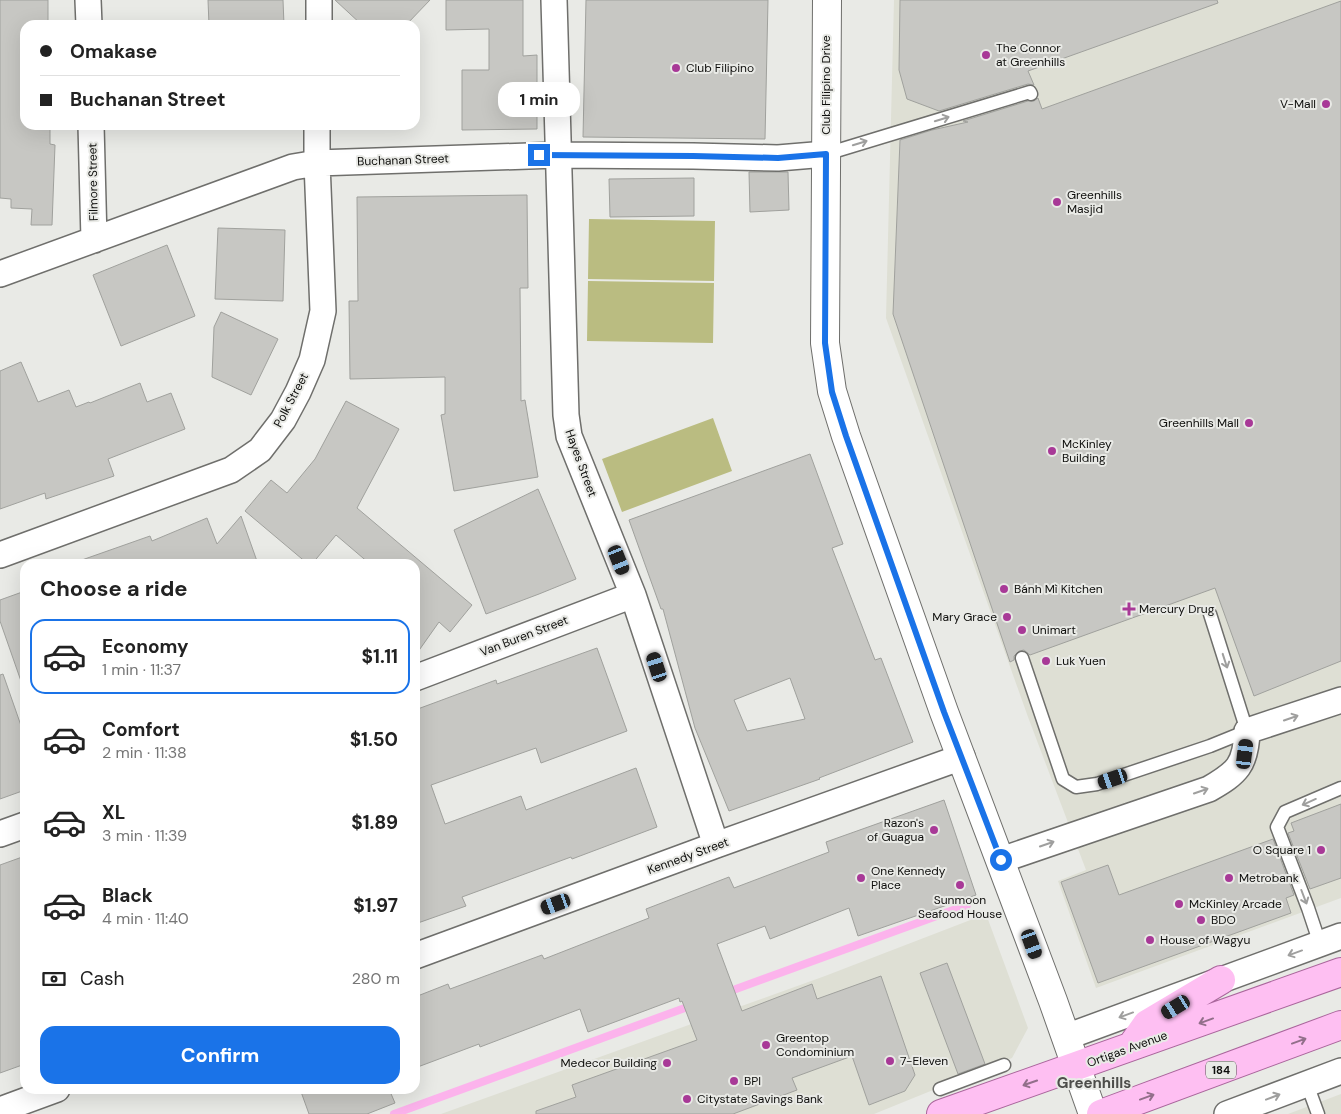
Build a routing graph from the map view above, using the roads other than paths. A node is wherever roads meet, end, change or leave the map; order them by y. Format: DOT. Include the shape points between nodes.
graph roads {
  1 [pos="88,0"];
  2 [pos="319,0"];
  3 [pos="554,0"];
  4 [pos="827,0"];
  5 [pos="89,20"];
  6 [pos="319,20"];
  7 [pos="1031,94"];
  8 [pos="91,130"];
  9 [pos="317,130"];
  10 [pos="826,154"];
  11 [pos="557,155"];
  12 [pos="317,163"];
  13 [pos="94,240"];
  14 [pos="0,274"];
  15 [pos="0,555"];
  16 [pos="633,595"];
  17 [pos="1210,614"];
  18 [pos="1022,658"];
  19 [pos="420,676"];
  20 [pos="1341,700"];
  21 [pos="1247,731"];
  22 [pos="962,757"];
  23 [pos="1341,788"];
  24 [pos="20,827"];
  25 [pos="0,834"];
  26 [pos="716,845"];
  27 [pos="1001,860"];
  28 [pos="1330,940"];
  29 [pos="420,954"];
  30 [pos="1341,972"];
  31 [pos="1221,980"];
  32 [pos="1341,1025"];
  33 [pos="1066,1037"];
  34 [pos="1131,1048"];
  35 [pos="1004,1065"];
  36 [pos="1077,1067"];
  37 [pos="1341,1071"];
  38 [pos="1307,1084"];
  39 [pos="43,1094"];
  40 [pos="940,1102"];
  41 [pos="0,1110"];
  42 [pos="1093,1114"];
  43 [pos="1101,1114"];
  44 [pos="1227,1114"];
  45 [pos="1318,1114"];
  1 -- 5 [label="street"];
  2 -- 6 [label="street"];
  3 -- 11 [label="street, Hayes Street"];
  4 -- 10 [label="street, Club Filipino Drive"];
  10 -- 7 [label="lane, one-way"];
  8 -- 13 [label="street, Filmore Street"];
  9 -- 12 [label="street, Polk Street"];
  10 -- 11 [label="street, Buchanan Street" via="778,158"];
  10 -- 22 [label="street, Club Filipino Drive" via="825,343 832,392"];
  11 -- 12 [label="street, Buchanan Street"];
  11 -- 16 [label="street, Hayes Street" via="569,436"];
  12 -- 13 [label="street, Buchanan Street" via="293,167"];
  12 -- 15 [label="street, Polk Street" via="323,311 312,360 298,392 283,420 260,450 231,470"];
  13 -- 14 [label="street, Buchanan Street"];
  16 -- 19 [label="street, Van Buren Street"];
  16 -- 26 [label="street, Hayes Street"];
  17 -- 21 [label="lane, one-way"];
  18 -- 21 [label="lane" via="1063,779 1076,787 1096,784"];
  21 -- 20 [label="street, one-way"];
  27 -- 21 [label="street, one-way" via="1208,789 1237,770 1245,754"];
  22 -- 26 [label="street, Kennedy Street"];
  22 -- 27 [label="street, Club Filipino Drive"];
  23 -- 28 [label="lane, one-way" via="1286,812 1277,827 1308,908"];
  24 -- 25 [label="street"];
  26 -- 29 [label="street, Kennedy Street"];
  27 -- 33 [label="street, Club Filipino Drive"];
  28 -- 31 [label="street, one-way"];
  30 -- 34 [label="main road, Ortigas Avenue, one-way"];
  31 -- 33 [label="street, one-way"];
  31 -- 34 [label="main road" via="1147,1024"];
  43 -- 32 [label="main road, 184, one-way"];
  33 -- 36 [label="street, Club Filipino Drive"];
  34 -- 36 [label="main road, Ortigas Avenue"];
  35 -- 40 [label="lane"];
  36 -- 40 [label="main road, Ortigas Avenue, one-way"];
  36 -- 42 [label="street, Club Filipino Drive"];
  37 -- 38 [label="street"];
  44 -- 38 [label="street, one-way"];
  38 -- 45 [label="lane"];
  39 -- 41 [label="street"];
}
